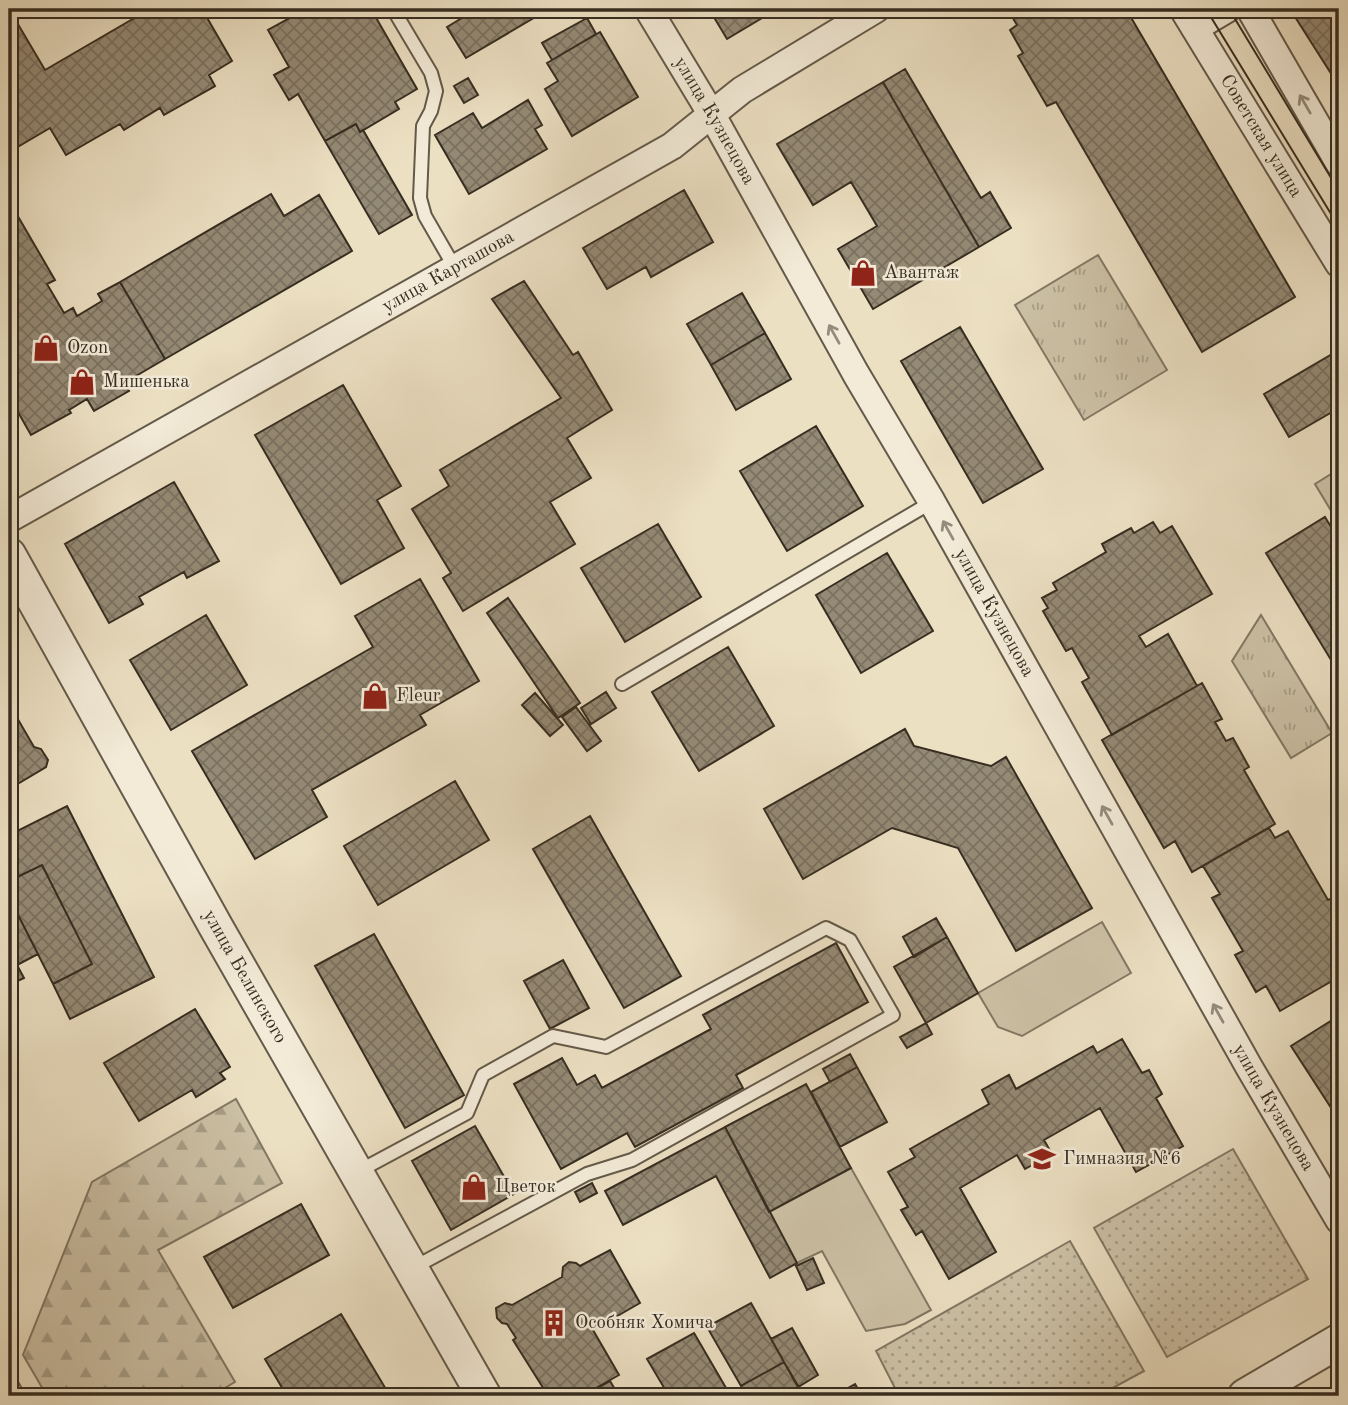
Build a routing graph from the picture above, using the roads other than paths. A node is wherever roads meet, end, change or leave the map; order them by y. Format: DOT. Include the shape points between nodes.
graph roads {
  1 [pos="393,9"];
  2 [pos="648,9"];
  3 [pos="876,9"];
  4 [pos="1227,9"];
  5 [pos="1250,9"];
  6 [pos="1189,18"];
  7 [pos="712,115"];
  8 [pos="1339,163"];
  9 [pos="1339,264"];
  10 [pos="455,268"];
  11 [pos="932,502"];
  12 [pos="9,519"];
  13 [pos="9,555"];
  14 [pos="622,684"];
  15 [pos="356,1173"];
  16 [pos="1339,1220"];
  17 [pos="411,1269"];
  18 [pos="1339,1341"];
  19 [pos="9,1380"];
  20 [pos="18,1396"];
  21 [pos="484,1396"];
  22 [pos="1245,1396"];
  1 -- 10 [label="lane" via="431,73 436,91 423,126 420,198 425,216"];
  2 -- 7 [label="street, улица Кузнецова"];
  3 -- 7 [label="street, улица Карташова" via="742,90"];
  4 -- 6 [label="street"];
  8 -- 5 [label="street, one-way"];
  6 -- 9 [label="street, Советская улица"];
  7 -- 10 [label="street, улица Карташова" via="672,146"];
  11 -- 7 [label="street, улица Кузнецова, one-way"];
  10 -- 12 [label="street, улица Карташова"];
  11 -- 14 [label="lane"];
  16 -- 11 [label="street, улица Кузнецова, one-way"];
  13 -- 15 [label="street, улица Белинского"];
  15 -- 17 [label="street, улица Белинского"];
  15 -- 17 [label="lane" via="467,1113 483,1075 553,1036 606,1047 826,928 850,940 893,1015 632,1160 587,1174"];
  17 -- 21 [label="street, улица Белинского"];
  18 -- 22 [label="street"];
  19 -- 20 [label="lane"];
}
